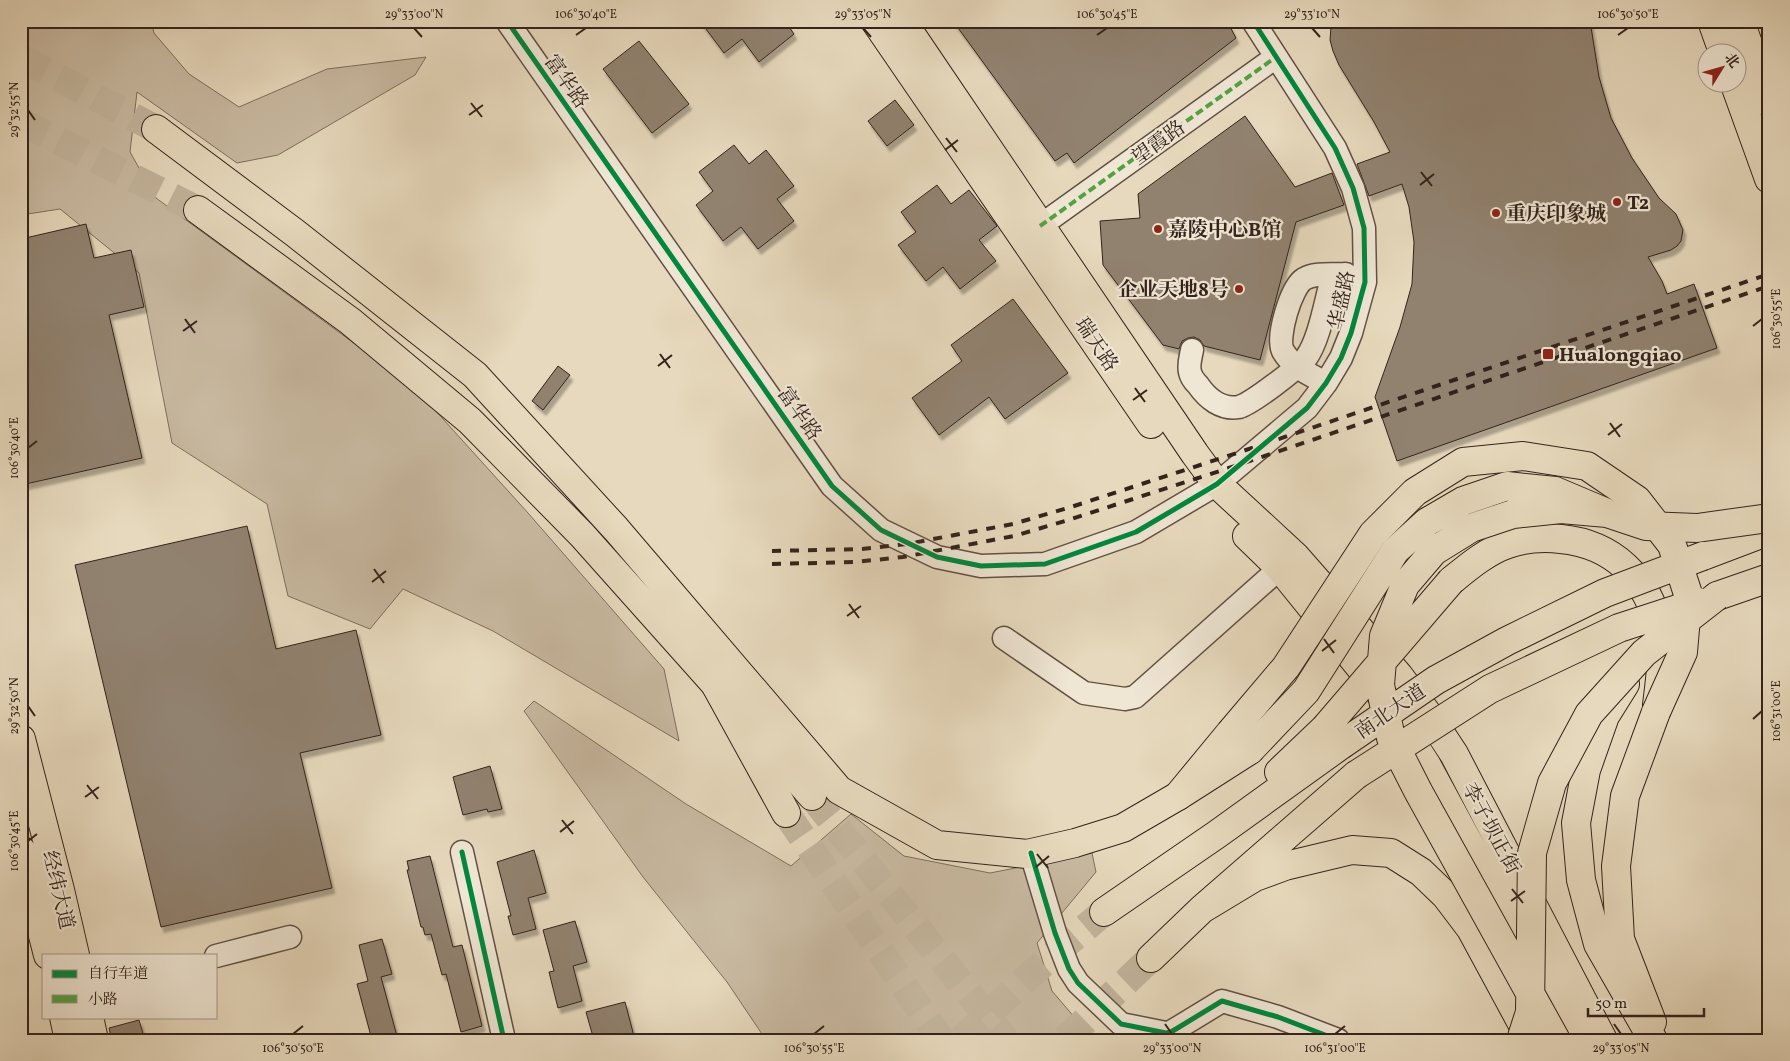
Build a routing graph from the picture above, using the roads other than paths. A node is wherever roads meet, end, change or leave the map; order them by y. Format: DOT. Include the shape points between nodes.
graph roads {
  1 [pos="507,21"];
  2 [pos="875,21"];
  3 [pos="902,21"];
  4 [pos="1253,21"];
  5 [pos="1712,21"];
  6 [pos="1740,21"];
  7 [pos="1719,42"];
  8 [pos="1276,57"];
  9 [pos="1738,92"];
  10 [pos="1769,103"];
  11 [pos="156,129"];
  12 [pos="1769,179"];
  13 [pos="198,210"];
  14 [pos="1040,226"];
  15 [pos="1365,273"];
  16 [pos="1332,274"];
  17 [pos="1192,350"];
  18 [pos="1297,366"];
  19 [pos="1326,383"];
  20 [pos="1210,488"];
  21 [pos="1607,513"];
  22 [pos="1769,518"];
  23 [pos="1769,531"];
  24 [pos="1280,568"];
  25 [pos="1769,578"];
  26 [pos="1717,596"];
  27 [pos="1004,638"];
  28 [pos="1352,638"];
  29 [pos="1644,653"];
  30 [pos="715,684"];
  31 [pos="1656,712"];
  32 [pos="1333,736"];
  33 [pos="21,738"];
  34 [pos="812,796"];
  35 [pos="1178,796"];
  36 [pos="786,813"];
  37 [pos="21,850"];
  38 [pos="462,852"];
  39 [pos="1031,853"];
  40 [pos="1202,909"];
  41 [pos="1104,912"];
  42 [pos="290,937"];
  43 [pos="48,954"];
  44 [pos="74,954"];
  45 [pos="218,955"];
  46 [pos="1151,958"];
  47 [pos="64,1018"];
  48 [pos="89,1018"];
  49 [pos="69,1040"];
  50 [pos="94,1040"];
  51 [pos="504,1040"];
  52 [pos="1338,1040"];
  53 [pos="1520,1040"];
  54 [pos="1531,1040"];
  55 [pos="1556,1040"];
  56 [pos="1575,1040"];
  57 [pos="1603,1040"];
  58 [pos="1623,1040"];
  59 [pos="1654,1040"];
  60 [pos="1659,1040"];
  1 -- 20 [label="street, 富华路" via="832,486 881,530 937,557 981,566 1045,564 1136,532"];
  2 -- 20 [label="main road, 瑞天路" via="1179,465"];
  3 -- 14 [label="main road, 瑞天路"];
  4 -- 8 [label="street, 华盛路"];
  5 -- 7 [label="main road"];
  6 -- 10 [label="main road"];
  8 -- 14 [label="street, 望霞路"];
  8 -- 15 [label="street, 华盛路" via="1335,148 1353,188 1364,228"];
  9 -- 12 [label="main road"];
  11 -- 39 [label="main road" via="294,232 475,375 616,528 839,790 937,845"];
  13 -- 30 [label="main road" via="350,321 470,421 582,535"];
  14 -- 20 [label="main road, 瑞天路" via="1189,446"];
  15 -- 16 [label="street"];
  15 -- 19 [label="street, 华盛路" via="1351,333"];
  16 -- 18 [label="street" via="1316,337 1306,358"];
  16 -- 18 [label="street" via="1313,275 1296,286 1292,294 1280,340 1282,350"];
  17 -- 18 [label="street" via="1191,376 1212,401 1229,406 1248,404"];
  18 -- 19 [label="street"];
  19 -- 20 [label="street, 华盛路" via="1307,408"];
  20 -- 24 [label="main road, 瑞天路"];
  20 -- 28 [label="main road, 瑞天路" via="1295,556"];
  21 -- 22 [label="main road, bridge" via="1646,526 1663,527 1697,528"];
  21 -- 35 [label="main road, bridge" via="1555,491 1507,486 1463,501 1428,522 1395,551 1306,691 1250,750"];
  21 -- 55 [label="main road, bridge" via="1561,510 1513,514 1471,528 1434,551 1405,585 1384,636 1380,685 1391,738"];
  23 -- 32 [label="main road, 南北大道, bridge" via="1606,594 1507,641"];
  24 -- 27 [label="street" via="1135,697 1125,699 1084,693"];
  24 -- 28 [label="main road, 瑞天路"];
  25 -- 26 [label="main road, 南北大道"];
  26 -- 29 [label="main road, bridge"];
  26 -- 40 [label="main road, 南北大道, bridge" via="1620,628 1490,689 1356,775"];
  28 -- 56 [label="main road, 李子坝正街" via="1377,688 1426,764"];
  28 -- 57 [label="main road, 李子坝正街" via="1399,676 1454,754"];
  28 -- 58 [label="main road, bridge" via="1408,668 1456,728"];
  29 -- 53 [label="main road, bridge" via="1589,714 1552,783 1532,853 1530,1012"];
  29 -- 59 [label="main road, bridge" via="1605,716 1586,770 1576,823 1581,880 1598,944"];
  30 -- 34 [label="main road"];
  30 -- 36 [label="main road"];
  31 -- 32 [label="main road, bridge" via="1662,658 1659,630 1650,599 1632,572 1606,551 1576,540 1542,537 1508,544 1480,558 1451,581"];
  31 -- 35 [label="main road, bridge" via="1683,652 1688,594 1672,545 1637,500 1587,466 1523,456 1463,462 1415,492 1373,534 1286,667"];
  31 -- 60 [label="main road" via="1625,796 1616,866 1620,939"];
  32 -- 41 [label="main road" via="1216,835"];
  33 -- 44 [label="main road, 经纬大道"];
  35 -- 39 [label="main road" via="1124,828"];
  37 -- 43 [label="main road, 经纬大道"];
  38 -- 51 [label="street"];
  39 -- 52 [label="street" via="1054,934 1069,969 1078,983 1122,1024 1171,1032 1222,1001 1278,1017"];
  40 -- 46 [label="main road, 南北大道"];
  40 -- 54 [label="main road" via="1255,877 1285,866 1352,850 1391,853 1421,872 1446,896 1471,929"];
  42 -- 45 [label="street"];
  47 -- 49 [label="main road"];
  48 -- 50 [label="main road"];
}
